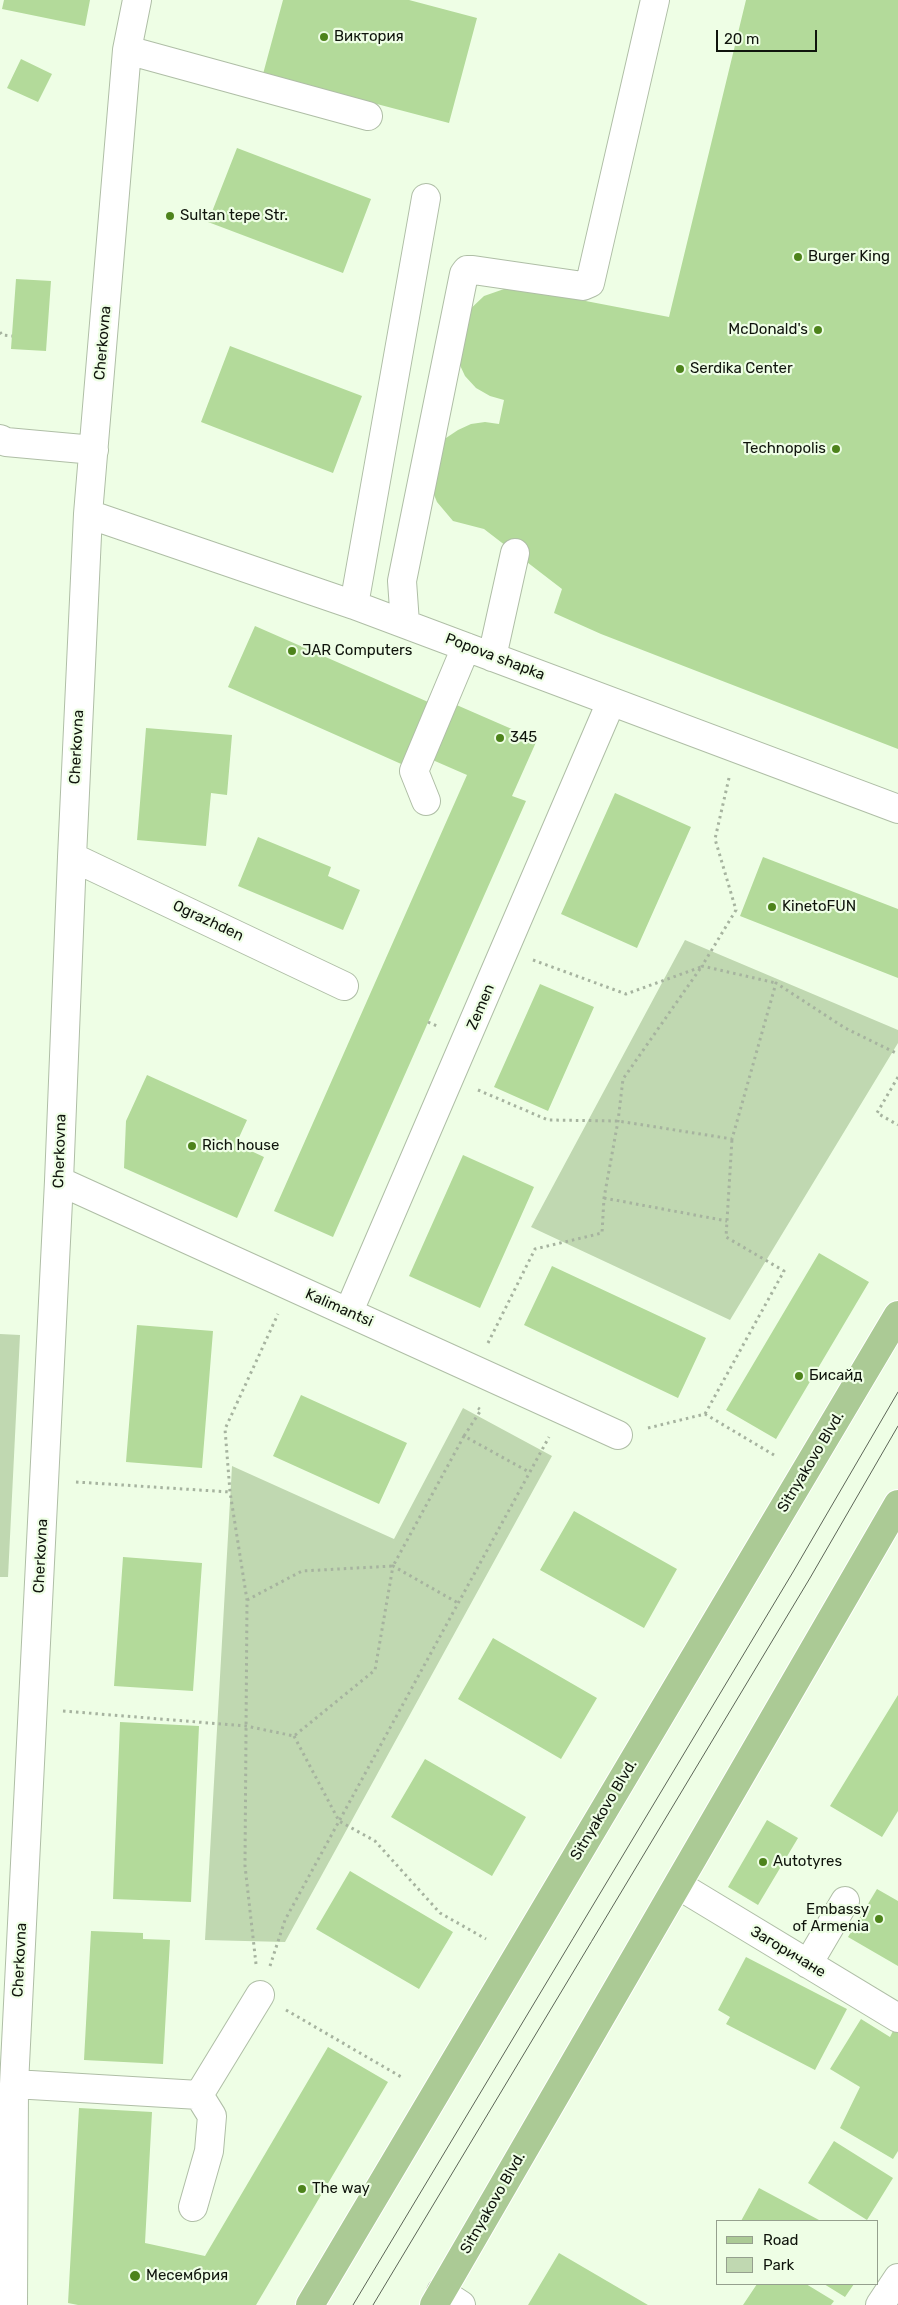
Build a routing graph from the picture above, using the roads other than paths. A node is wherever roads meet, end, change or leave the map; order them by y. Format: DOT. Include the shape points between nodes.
graph roads {
  1 [pos="137,0"];
  2 [pos="655,0"];
  3 [pos="127,50"];
  4 [pos="368,116"];
  5 [pos="426,198"];
  6 [pos="2,448"];
  7 [pos="94,450"];
  8 [pos="88,514"];
  9 [pos="515,553"];
  10 [pos="354,604"];
  11 [pos="405,623"];
  12 [pos="466,646"];
  13 [pos="492,656"];
  14 [pos="611,702"];
  15 [pos="426,802"];
  16 [pos="898,809"];
  17 [pos="72,857"];
  18 [pos="344,986"];
  19 [pos="59,1181"];
  20 [pos="349,1311"];
  21 [pos="898,1315"];
  22 [pos="618,1435"];
  23 [pos="898,1504"];
  24 [pos="678,1884"];
  25 [pos="845,1901"];
  26 [pos="808,1964"];
  27 [pos="260,1995"];
  28 [pos="898,2018"];
  29 [pos="14,2084"];
  30 [pos="199,2095"];
  31 [pos="193,2207"];
  32 [pos="898,2278"];
  33 [pos="445,2301"];
  34 [pos="13,2305"];
  35 [pos="310,2305"];
  36 [pos="880,2305"];
  1 -- 3 [label="street, Cherkovna"];
  2 -- 11 [label="street" via="590,283 583,286 473,270 464,274 402,580"];
  3 -- 4 [label="street"];
  3 -- 7 [label="street, Cherkovna"];
  5 -- 10 [label="street"];
  6 -- 7 [label="street"];
  7 -- 8 [label="street, Cherkovna"];
  8 -- 10 [label="street, Popova shapka"];
  8 -- 17 [label="street, Cherkovna"];
  9 -- 13 [label="street"];
  10 -- 11 [label="street, Popova shapka"];
  11 -- 12 [label="street, Popova shapka"];
  12 -- 13 [label="street, Popova shapka"];
  12 -- 15 [label="street" via="414,771"];
  13 -- 14 [label="street, Popova shapka"];
  14 -- 16 [label="street, Popova shapka"];
  14 -- 20 [label="street, Zemen"];
  17 -- 18 [label="street, Ograzhden"];
  17 -- 19 [label="street, Cherkovna"];
  19 -- 20 [label="street, Kalimantsi"];
  19 -- 29 [label="street, Cherkovna"];
  20 -- 22 [label="street, Kalimantsi"];
  21 -- 35 [label="main road, Sitnyakovo Blvd."];
  23 -- 24 [label="main road, Sitnyakovo Blvd."];
  24 -- 26 [label="street, Загоричане"];
  24 -- 33 [label="main road, Sitnyakovo Blvd."];
  25 -- 26 [label="street"];
  26 -- 28 [label="street, Загоричане"];
  27 -- 30 [label="street"];
  29 -- 30 [label="street"];
  29 -- 34 [label="street, Cherkovna"];
  30 -- 31 [label="street" via="212,2116 209,2151"];
  32 -- 36 [label="street"];
}
